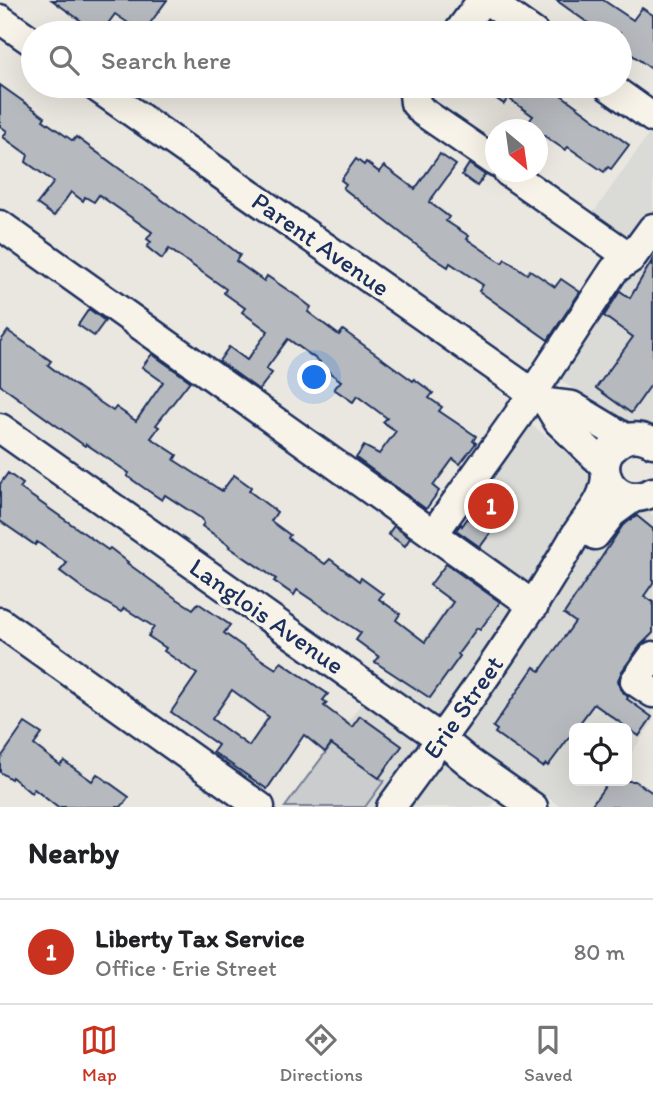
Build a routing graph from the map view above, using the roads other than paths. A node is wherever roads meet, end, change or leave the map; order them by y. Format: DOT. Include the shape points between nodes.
graph roads {
  1 [pos="484,0"];
  2 [pos="0,19"];
  3 [pos="467,21"];
  4 [pos="516,21"];
  5 [pos="21,34"];
  6 [pos="112,98"];
  7 [pos="414,98"];
  8 [pos="625,98"];
  9 [pos="653,118"];
  10 [pos="485,155"];
  11 [pos="522,182"];
  12 [pos="0,225"];
  13 [pos="653,228"];
  14 [pos="631,258"];
  15 [pos="540,398"];
  16 [pos="0,428"];
  17 [pos="642,436"];
  18 [pos="606,471"];
  19 [pos="646,496"];
  20 [pos="434,533"];
  21 [pos="534,606"];
  22 [pos="0,622"];
  23 [pos="653,656"];
  24 [pos="653,693"];
  25 [pos="441,739"];
  26 [pos="260,807"];
  27 [pos="391,807"];
  28 [pos="533,807"];
  1 -- 3 [label="street"];
  1 -- 4 [label="street"];
  2 -- 5 [label="street"];
  6 -- 15 [label="street, Parent Avenue"];
  7 -- 10 [label="street" via="423,112"];
  8 -- 9 [label="street"];
  11 -- 14 [label="street"];
  12 -- 20 [label="street"];
  13 -- 14 [label="street"];
  14 -- 15 [label="street" via="614,270"];
  15 -- 17 [label="street, Parent Avenue" via="572,406"];
  15 -- 18 [label="street, Parent Avenue"];
  15 -- 20 [label="street"];
  16 -- 25 [label="street, Langlois Avenue"];
  17 -- 18 [label="street, Erie Street" via="613,446"];
  18 -- 19 [label="street, Parent Avenue" via="619,493"];
  18 -- 21 [label="street, Erie Street" via="600,502"];
  19 -- 21 [label="street, Erie Street" via="612,513"];
  20 -- 21 [label="street"];
  21 -- 25 [label="street, Erie Street"];
  22 -- 26 [label="street"];
  23 -- 24 [label="street" via="635,681"];
  25 -- 27 [label="street, Erie Street"];
  25 -- 28 [label="street, Langlois Avenue"];
}
